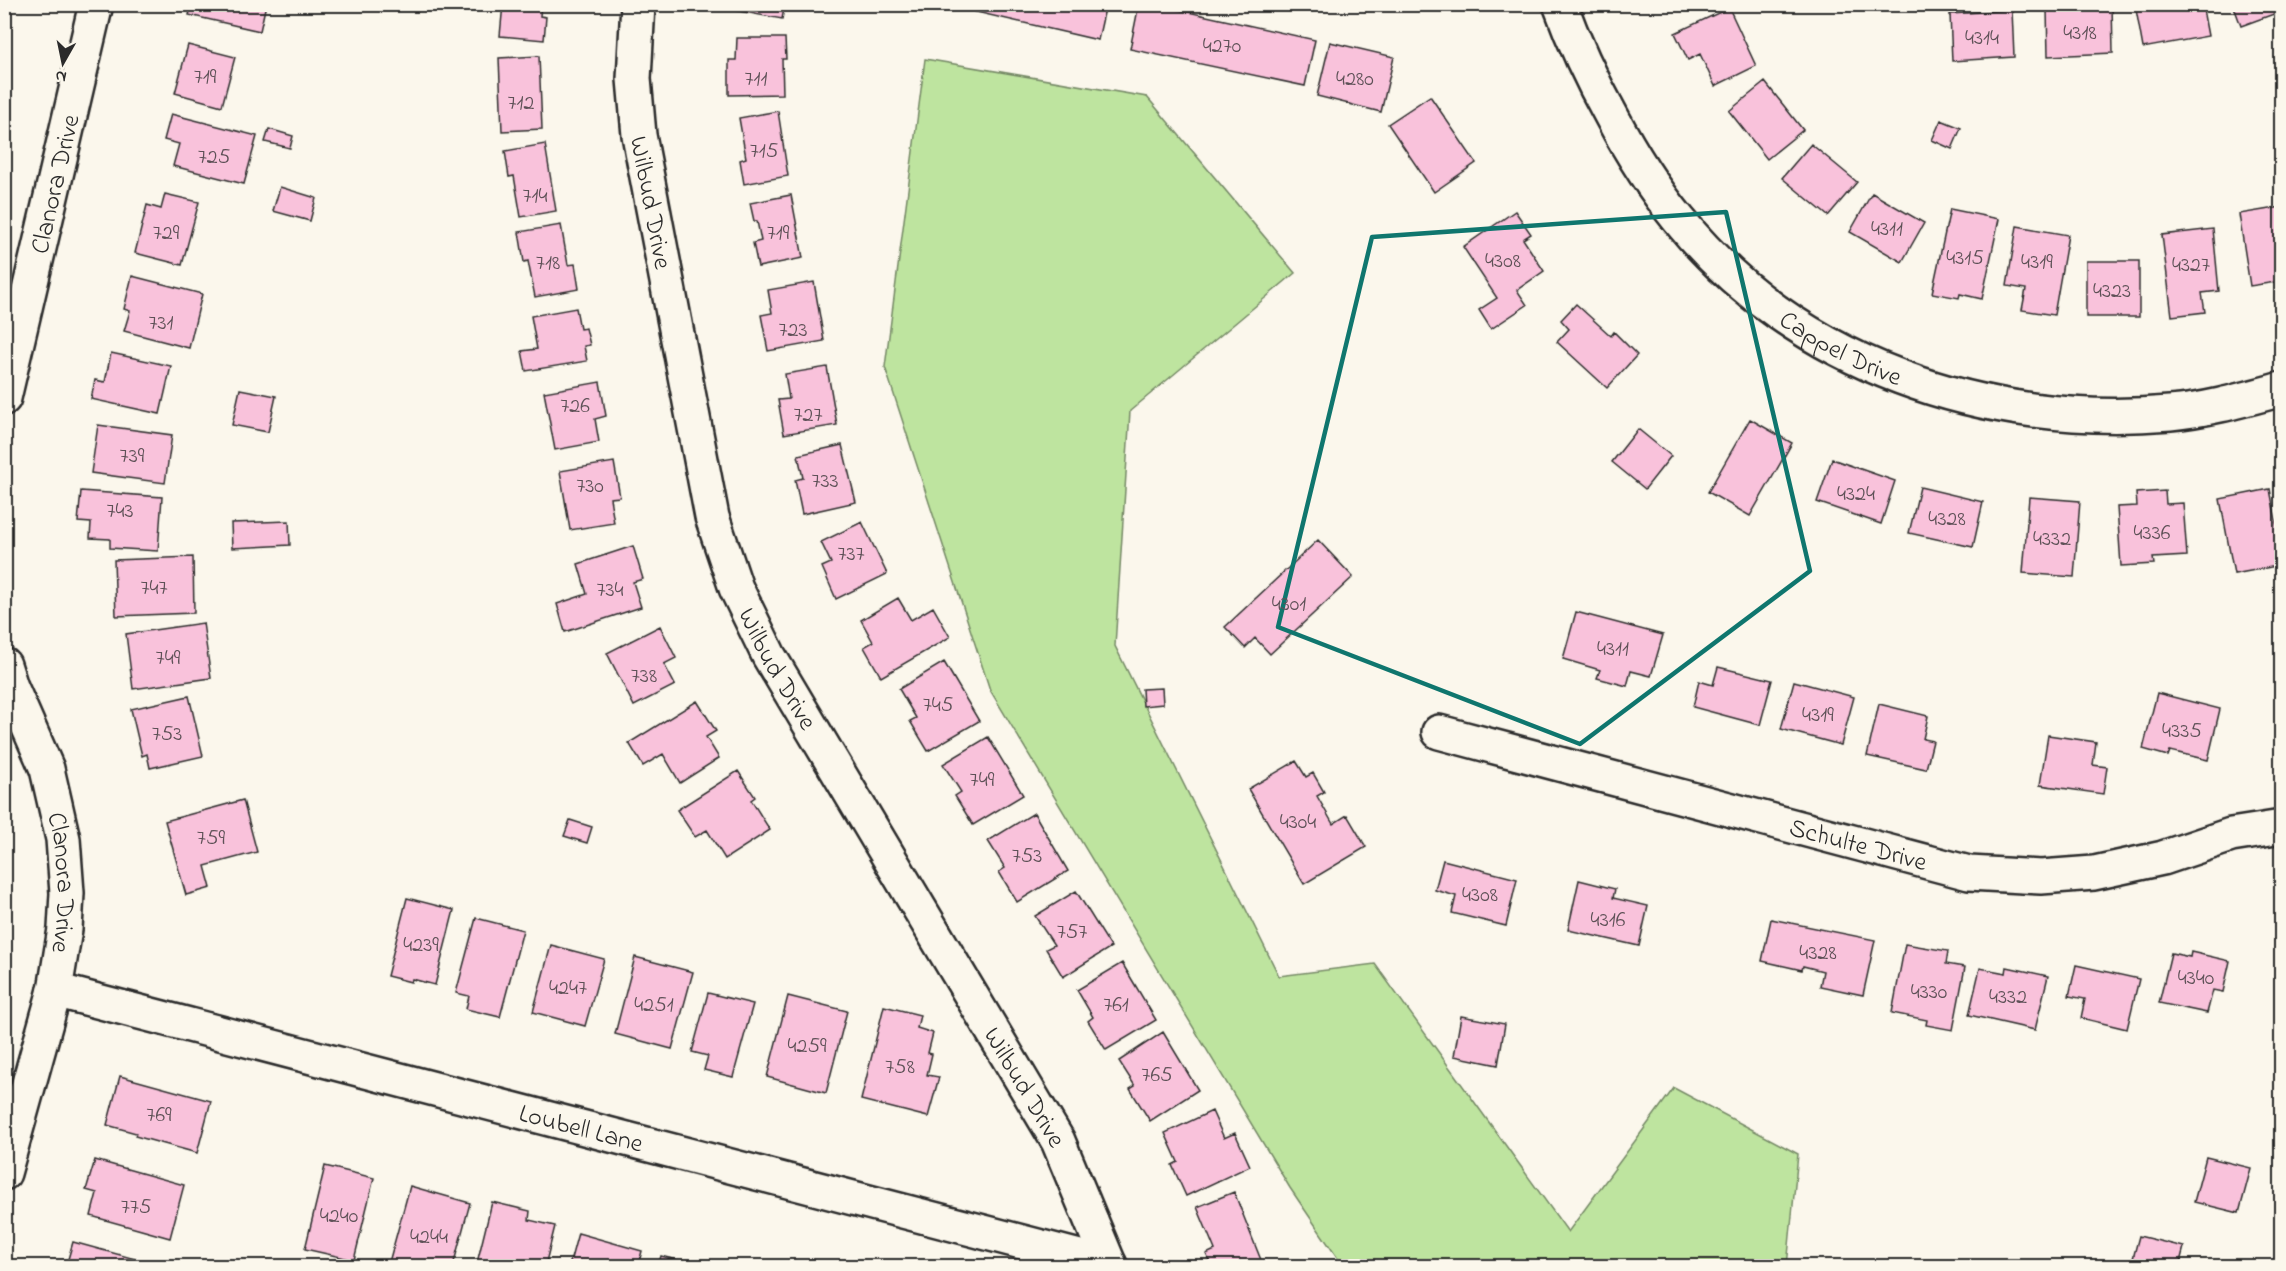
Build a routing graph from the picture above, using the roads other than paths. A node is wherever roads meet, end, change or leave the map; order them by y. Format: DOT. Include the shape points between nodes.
graph roads {
  1 [pos="96,4"];
  2 [pos="638,4"];
  3 [pos="1560,4"];
  4 [pos="2282,389"];
  5 [pos="4,398"];
  6 [pos="4,665"];
  7 [pos="1439,732"];
  8 [pos="2282,827"];
  9 [pos="55,990"];
  10 [pos="4,1173"];
  11 [pos="1110,1266"];
  1 -- 5 [label="street, Clanora Drive"];
  2 -- 11 [label="street, Wilbud Drive" via="634,79 639,135 712,517 736,588 770,656 1058,1141"];
  3 -- 4 [label="street, Cappel Drive" via="1591,80 1630,152 1679,220 1716,261 1772,308 1833,347 1909,381 1968,400 2041,412 2116,416 2172,413 2228,404"];
  6 -- 9 [label="street, Clanora Drive" via="47,769 63,839 67,893"];
  7 -- 8 [label="street, Schulte Drive" via="1969,873 2041,877 2094,873 2163,858 2231,834"];
  9 -- 10 [label="street, Clanora Drive"];
  9 -- 11 [label="street, Loubell Lane"];
}
